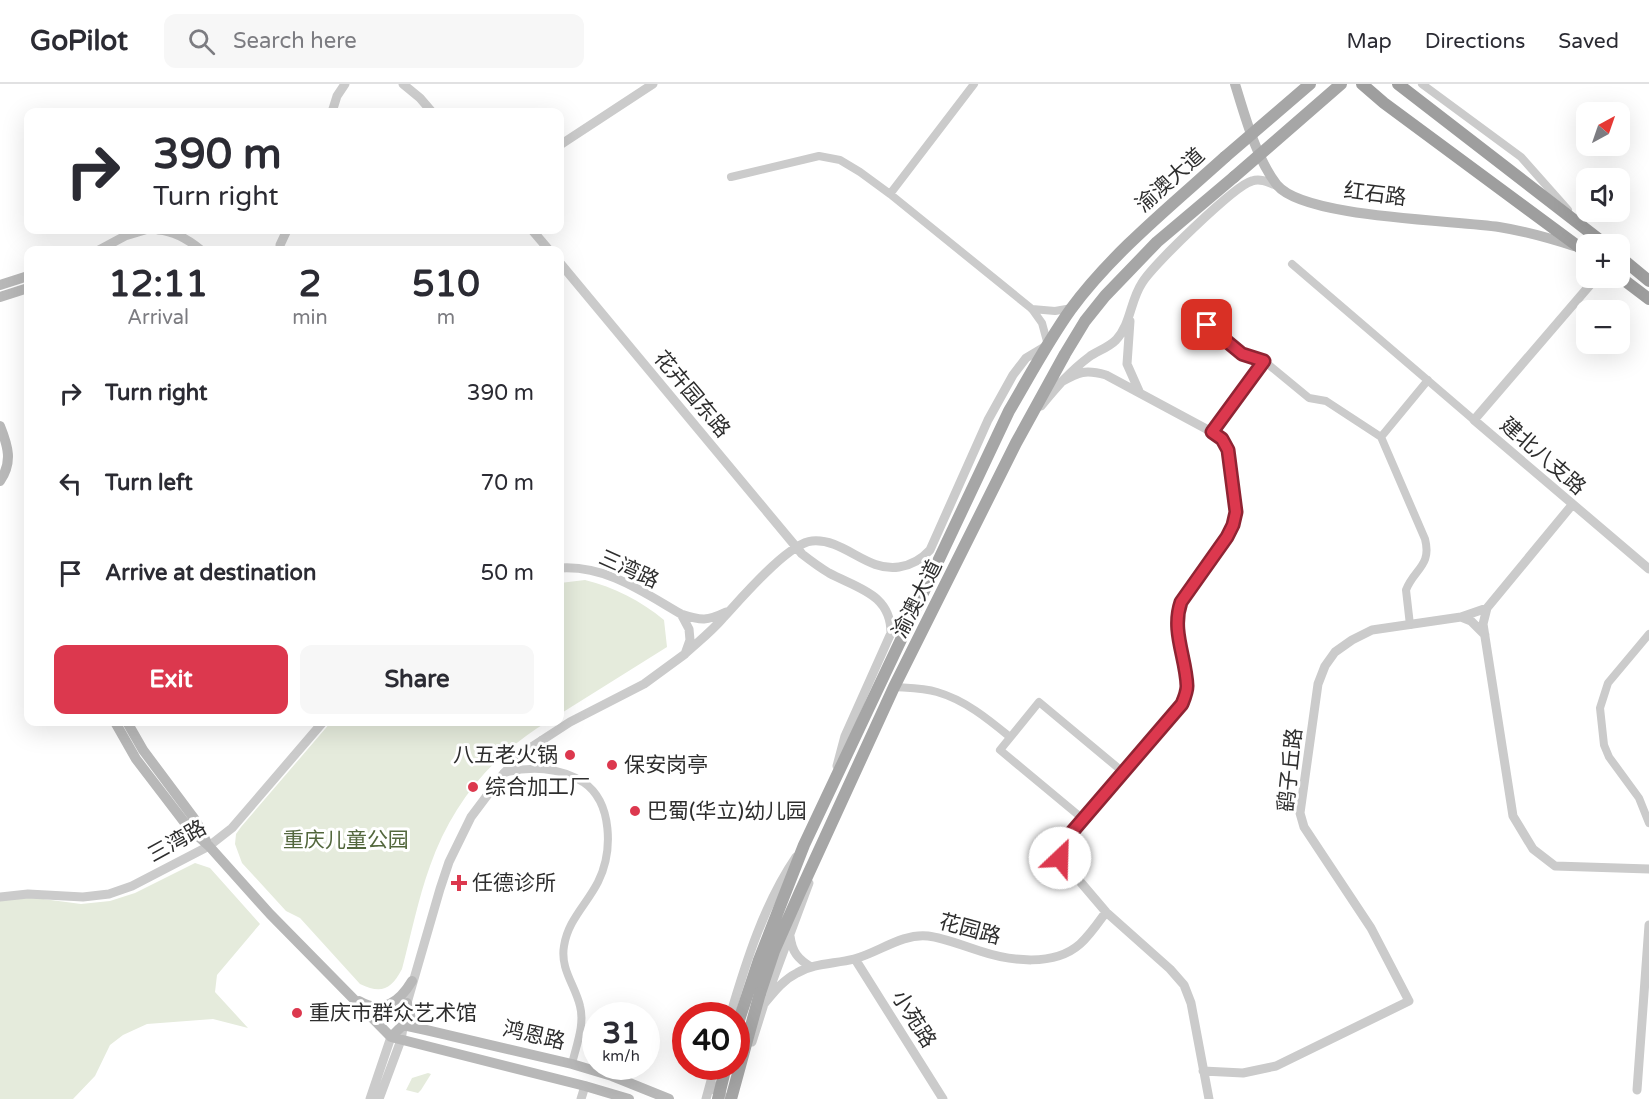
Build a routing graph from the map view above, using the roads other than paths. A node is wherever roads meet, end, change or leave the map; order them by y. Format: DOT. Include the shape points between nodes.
graph roads {
  1 [pos="345,84"];
  2 [pos="403,84"];
  3 [pos="653,84"];
  4 [pos="974,84"];
  5 [pos="1235,84"];
  6 [pos="1310,84"];
  7 [pos="1341,84"];
  8 [pos="1362,84"];
  9 [pos="1398,84"];
  10 [pos="1422,84"];
  11 [pos="334,108"];
  12 [pos="429,108"];
  13 [pos="564,142"];
  14 [pos="731,177"];
  15 [pos="1278,186"];
  16 [pos="890,194"];
  17 [pos="1585,229"];
  18 [pos="132,234"];
  19 [pos="175,234"];
  20 [pos="535,234"];
  21 [pos="1592,234"];
  22 [pos="1576,245"];
  23 [pos="106,246"];
  24 [pos="196,246"];
  25 [pos="545,246"];
  26 [pos="1576,248"];
  27 [pos="1292,264"];
  28 [pos="1630,265"];
  29 [pos="564,268"];
  30 [pos="24,277"];
  31 [pos="1649,281"];
  32 [pos="0,285"];
  33 [pos="1630,285"];
  34 [pos="1587,288"];
  35 [pos="24,289"];
  36 [pos="0,297"];
  37 [pos="1649,299"];
  38 [pos="1072,308"];
  39 [pos="1032,309"];
  40 [pos="1190,311"];
  41 [pos="1130,316"];
  42 [pos="1048,345"];
  43 [pos="1264,361"];
  44 [pos="1428,380"];
  45 [pos="1061,382"];
  46 [pos="1139,391"];
  47 [pos="1474,420"];
  48 [pos="1028,422"];
  49 [pos="0,426"];
  50 [pos="1212,432"];
  51 [pos="1381,437"];
  52 [pos="0,481"];
  53 [pos="1572,505"];
  54 [pos="797,547"];
  55 [pos="564,568"];
  56 [pos="1649,569"];
  57 [pos="1487,608"];
  58 [pos="729,610"];
  59 [pos="681,614"];
  60 [pos="1461,617"];
  61 [pos="1410,625"];
  62 [pos="1649,634"];
  63 [pos="1485,635"];
  64 [pos="685,654"];
  65 [pos="894,687"];
  66 [pos="117,726"];
  67 [pos="129,726"];
  68 [pos="320,726"];
  69 [pos="564,726"];
  70 [pos="564,726"];
  71 [pos="1010,737"];
  72 [pos="542,740"];
  73 [pos="555,771"];
  74 [pos="1123,772"];
  75 [pos="504,774"];
  76 [pos="833,782"];
  77 [pos="1083,819"];
  78 [pos="1649,823"];
  79 [pos="804,845"];
  80 [pos="209,846"];
  81 [pos="818,853"];
  82 [pos="1649,869"];
  83 [pos="0,897"];
  84 [pos="1107,912"];
  85 [pos="1649,925"];
  86 [pos="790,932"];
  87 [pos="1649,933"];
  88 [pos="1648,954"];
  89 [pos="855,959"];
  90 [pos="811,967"];
  91 [pos="412,981"];
  92 [pos="1649,991"];
  93 [pos="349,995"];
  94 [pos="758,995"];
  95 [pos="734,1002"];
  96 [pos="407,1003"];
  97 [pos="1643,1006"];
  98 [pos="750,1007"];
  99 [pos="403,1025"];
  100 [pos="426,1030"];
  101 [pos="396,1038"];
  102 [pos="572,1064"];
  103 [pos="1203,1071"];
  104 [pos="723,1080"];
  105 [pos="711,1081"];
  106 [pos="585,1086"];
  107 [pos="1637,1090"];
  108 [pos="735,1094"];
  109 [pos="370,1099"];
  110 [pos="379,1099"];
  111 [pos="581,1099"];
  112 [pos="629,1099"];
  113 [pos="669,1099"];
  114 [pos="706,1099"];
  115 [pos="718,1099"];
  116 [pos="736,1099"];
  117 [pos="943,1099"];
  118 [pos="1209,1099"];
  1 -- 11 [label="street"];
  2 -- 12 [label="street"];
  3 -- 13 [label="street"];
  4 -- 16 [label="street"];
  5 -- 15 [label="main road" via="1264,164"];
  6 -- 38 [label="main road, 渝澳大道, bridge" via="1145,228"];
  7 -- 48 [label="main road, 渝澳大道, bridge" via="1156,242 1105,296 1084,321"];
  8 -- 22 [label="highway, 红石路"];
  9 -- 17 [label="highway"];
  10 -- 17 [label="street" via="1521,157"];
  14 -- 16 [label="street" via="819,156 840,160"];
  15 -- 26 [label="main road, 红石路" via="1318,206 1525,231"];
  15 -- 41 [label="street" via="1263,180 1251,181 1236,190 1162,258 1142,283"];
  16 -- 39 [label="street"];
  17 -- 21 [label="highway"];
  18 -- 23 [label="street"];
  19 -- 24 [label="street"];
  20 -- 25 [label="street"];
  27 -- 44 [label="street"];
  28 -- 31 [label="highway"];
  29 -- 54 [label="street, 花卉园东路"];
  30 -- 32 [label="main road"];
  33 -- 37 [label="highway"];
  34 -- 47 [label="street, 建北八支路"];
  35 -- 36 [label="main road"];
  38 -- 39 [label="street"];
  38 -- 42 [label="main road, 渝澳大道"];
  39 -- 42 [label="street" via="1042,323"];
  40 -- 43 [label="street" via="1242,354"];
  41 -- 45 [label="street" via="1116,341 1091,355"];
  41 -- 46 [label="street" via="1127,364"];
  42 -- 54 [label="street" via="1026,358 1013,375 923,558 903,567 883,568 831,544 813,541"];
  42 -- 76 [label="main road, 渝澳大道" via="1010,411"];
  43 -- 50 [label="street"];
  43 -- 51 [label="street" via="1309,398 1326,401"];
  44 -- 47 [label="street"];
  44 -- 51 [label="street"];
  45 -- 46 [label="street" via="1087,370"];
  45 -- 48 [label="street"];
  46 -- 50 [label="street"];
  47 -- 53 [label="street, 建北八支路"];
  48 -- 65 [label="main road, 渝澳大道"];
  49 -- 52 [label="main road" via="9,456"];
  50 -- 74 [label="street" via="1228,450 1236,512 1233,525 1181,602 1177,614 1187,688 1182,704"];
  51 -- 61 [label="street" via="1428,548 1425,563 1406,590"];
  53 -- 56 [label="street, 建北八支路"];
  53 -- 57 [label="street"];
  54 -- 58 [label="street"];
  54 -- 76 [label="street, 花卉园东路" via="818,566 868,592 886,609 891,620 891,633 845,736"];
  55 -- 59 [label="street, 三湾路" via="609,575"];
  57 -- 60 [label="street, 鹞子丘路"];
  57 -- 63 [label="street"];
  58 -- 59 [label="street, 三湾路" via="701,620"];
  58 -- 64 [label="street"];
  59 -- 64 [label="street" via="689,629"];
  60 -- 61 [label="street, 鹞子丘路"];
  60 -- 63 [label="street"];
  61 -- 103 [label="street, 鹞子丘路" via="1372,630 1335,652 1325,666 1318,684 1300,813 1304,826 1371,928 1408,1000 1276,1066 1243,1073"];
  62 -- 78 [label="street" via="1608,683 1600,708 1609,757 1639,798"];
  63 -- 82 [label="street" via="1513,816 1533,849 1555,866"];
  64 -- 70 [label="street" via="644,684"];
  65 -- 71 [label="street" via="924,689 949,697 983,715"];
  65 -- 81 [label="main road, 渝澳大道"];
  66 -- 80 [label="main road" via="136,759 188,827"];
  67 -- 80 [label="main road" via="196,821"];
  68 -- 80 [label="street, 三湾路" via="232,828"];
  69 -- 72 [label="street"];
  71 -- 74 [label="street" via="1039,702"];
  71 -- 77 [label="street" via="1000,750"];
  72 -- 73 [label="street" via="543,757"];
  72 -- 75 [label="street"];
  73 -- 75 [label="street" via="526,769"];
  73 -- 102 [label="street" via="591,788 601,802 607,825 601,877 576,915 564,944 566,970 582,1014"];
  74 -- 77 [label="street"];
  75 -- 91 [label="street" via="471,817 449,862"];
  76 -- 79 [label="main road, 渝澳大道"];
  77 -- 84 [label="street" via="1060,846 1060,858"];
  79 -- 94 [label="main road, 渝澳大道"];
  79 -- 95 [label="street" via="783,876 765,915"];
  80 -- 83 [label="street, 三湾路" via="109,894"];
  80 -- 93 [label="main road"];
  81 -- 86 [label="street"];
  81 -- 94 [label="main road, 渝澳大道"];
  84 -- 89 [label="street, 花园路" via="1079,944 1062,955 1042,959 994,956 926,936 907,938"];
  84 -- 103 [label="street" via="1184,985"];
  85 -- 87 [label="street"];
  86 -- 90 [label="street" via="791,948"];
  86 -- 94 [label="street"];
  87 -- 88 [label="street"];
  88 -- 97 [label="street"];
  89 -- 90 [label="street, 花园路"];
  89 -- 117 [label="street, 小苑路"];
  90 -- 94 [label="street, 花园路"];
  91 -- 93 [label="main road" via="400,998 386,1007 364,1004"];
  91 -- 96 [label="street"];
  92 -- 97 [label="street"];
  93 -- 101 [label="main road"];
  94 -- 98 [label="main road, 渝澳大道"];
  94 -- 108 [label="main road, 渝澳大道, bridge"];
  96 -- 99 [label="street"];
  96 -- 100 [label="main road" via="411,1019"];
  97 -- 107 [label="street"];
  99 -- 100 [label="main road, 鸿恩路"];
  99 -- 101 [label="main road"];
  100 -- 102 [label="main road, 鸿恩路"];
  101 -- 106 [label="main road, 鸿恩路"];
  101 -- 109 [label="street"];
  101 -- 110 [label="street"];
  102 -- 113 [label="main road, 鸿恩路"];
  103 -- 118 [label="street"];
  104 -- 115 [label="main road, bridge"];
  105 -- 108 [label="street" via="713,1089 722,1096"];
  105 -- 114 [label="street"];
  106 -- 111 [label="street"];
  106 -- 112 [label="main road, 鸿恩路"];
  108 -- 116 [label="street"];
}
